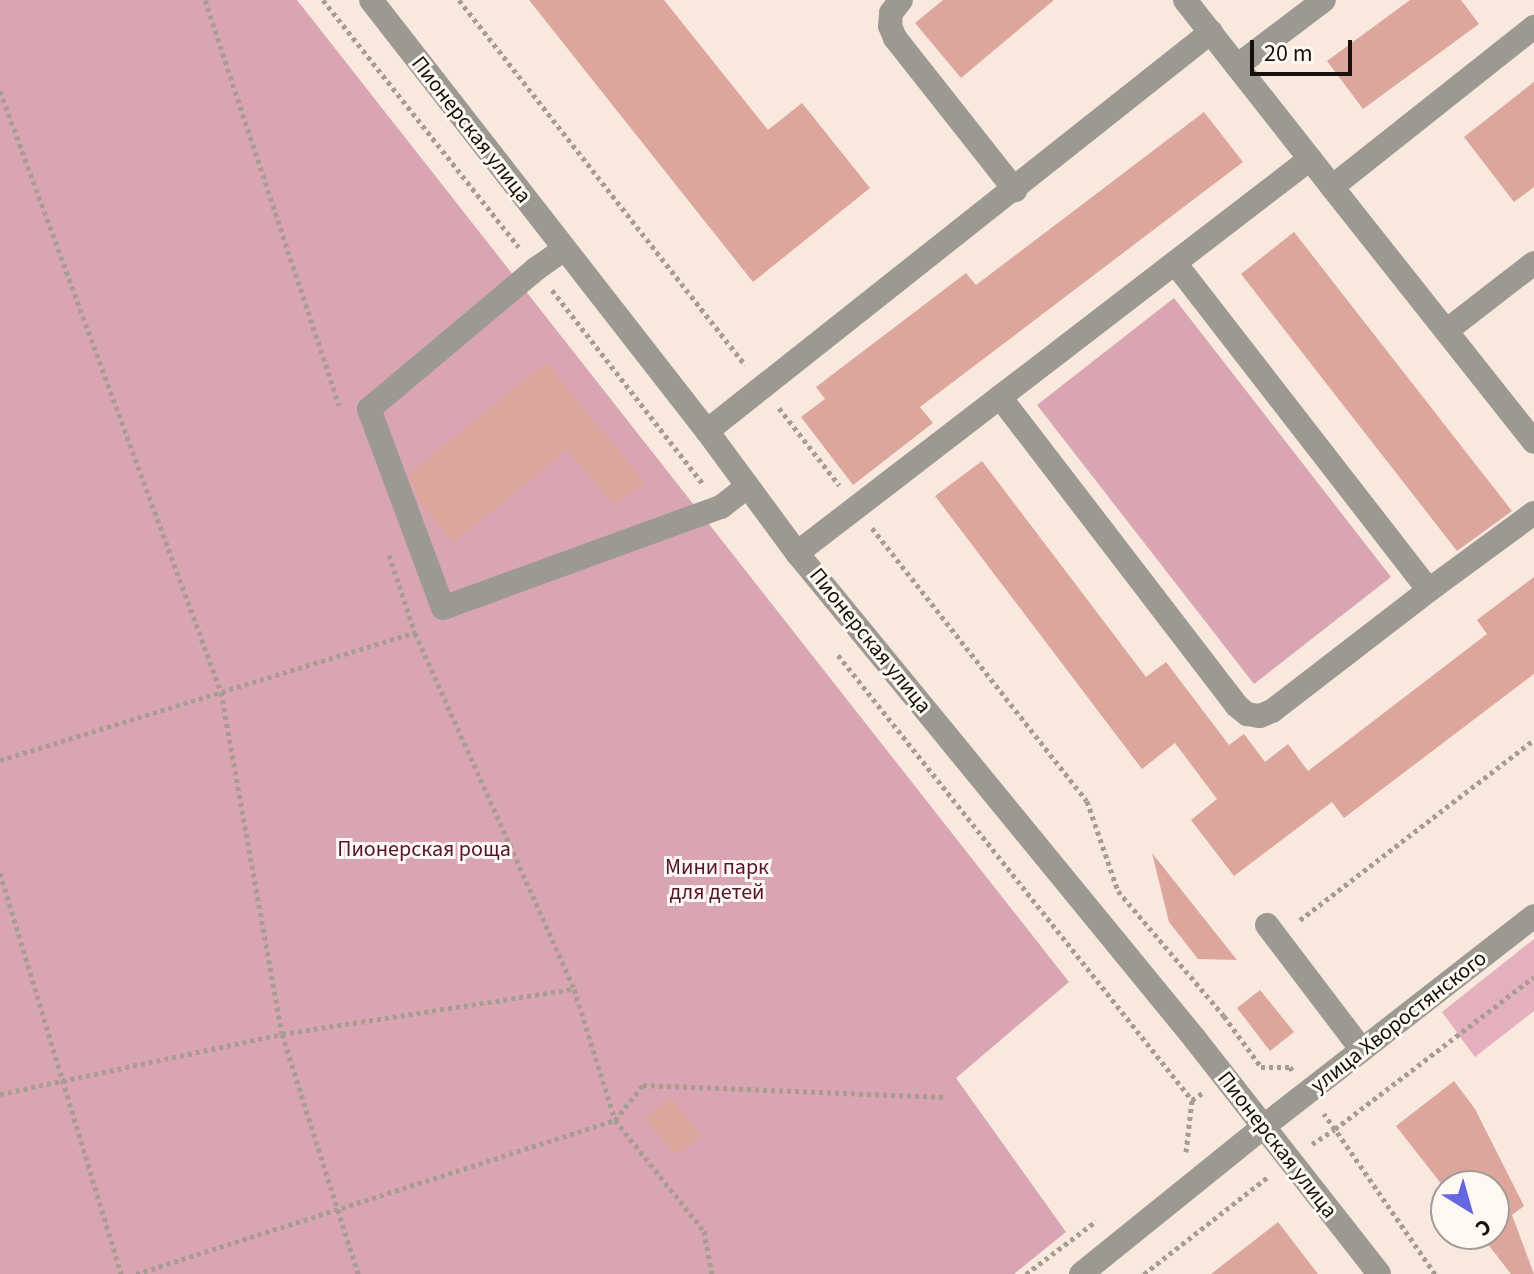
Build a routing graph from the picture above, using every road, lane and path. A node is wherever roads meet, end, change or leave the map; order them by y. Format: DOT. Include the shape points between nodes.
graph roads {
  1 [pos="205,0"];
  2 [pos="371,0"];
  3 [pos="459,0"];
  4 [pos="901,0"];
  5 [pos="1185,0"];
  6 [pos="1324,0"];
  7 [pos="1534,27"];
  8 [pos="1211,32"];
  9 [pos="1237,66"];
  10 [pos="0,91"];
  11 [pos="1310,159"];
  12 [pos="1332,187"];
  13 [pos="1015,190"];
  14 [pos="563,250"];
  15 [pos="1175,263"];
  16 [pos="1534,263"];
  17 [pos="1446,331"];
  18 [pos="763,388"];
  19 [pos="1000,397"];
  20 [pos="340,407"];
  21 [pos="707,431"];
  22 [pos="1534,442"];
  23 [pos="747,487"];
  24 [pos="857,508"];
  25 [pos="1534,513"];
  26 [pos="385,543"];
  27 [pos="797,553"];
  28 [pos="1429,590"];
  29 [pos="415,633"];
  30 [pos="221,692"];
  31 [pos="1534,740"];
  32 [pos="0,760"];
  33 [pos="0,873"];
  34 [pos="1534,916"];
  35 [pos="1272,931"];
  36 [pos="1534,977"];
  37 [pos="574,989"];
  38 [pos="282,1034"];
  39 [pos="1362,1050"];
  40 [pos="1252,1055"];
  41 [pos="1224,1077"];
  42 [pos="63,1081"];
  43 [pos="1308,1093"];
  44 [pos="0,1094"];
  45 [pos="944,1097"];
  46 [pos="615,1120"];
  47 [pos="1263,1127"];
  48 [pos="1335,1129"];
  49 [pos="1289,1160"];
  50 [pos="1174,1161"];
  51 [pos="336,1211"];
  52 [pos="1100,1217"];
  53 [pos="121,1274"];
  54 [pos="136,1274"];
  55 [pos="358,1274"];
  56 [pos="712,1274"];
  57 [pos="1026,1274"];
  58 [pos="1081,1274"];
  59 [pos="1144,1274"];
  60 [pos="1379,1274"];
  61 [pos="1435,1274"];
  1 -- 20 [label="path"];
  2 -- 14 [label="street, Пионерская улица"];
  3 -- 18 [label="path"];
  4 -- 13 [label="street" via="891,13 895,38"];
  5 -- 8 [label="street"];
  6 -- 9 [label="street"];
  7 -- 12 [label="street"];
  8 -- 9 [label="street"];
  8 -- 13 [label="street"];
  9 -- 11 [label="street"];
  10 -- 30 [label="path"];
  11 -- 12 [label="street"];
  11 -- 15 [label="street"];
  12 -- 17 [label="street"];
  13 -- 18 [label="street"];
  14 -- 21 [label="street, Пионерская улица"];
  14 -- 23 [label="street" via="369,409 443,608 721,507"];
  15 -- 19 [label="street"];
  15 -- 28 [label="street"];
  16 -- 17 [label="street"];
  17 -- 22 [label="street"];
  18 -- 21 [label="street"];
  18 -- 24 [label="path"];
  19 -- 24 [label="street"];
  19 -- 28 [label="street" via="1247,714 1272,711"];
  21 -- 23 [label="street, Пионерская улица"];
  23 -- 27 [label="street, Пионерская улица"];
  24 -- 27 [label="street"];
  24 -- 40 [label="path" via="1087,801 1118,891"];
  25 -- 28 [label="street"];
  26 -- 29 [label="path"];
  27 -- 41 [label="street, Пионерская улица"];
  29 -- 30 [label="path"];
  29 -- 37 [label="path"];
  30 -- 32 [label="path"];
  30 -- 38 [label="path"];
  31 -- 35 [label="path"];
  33 -- 42 [label="path"];
  34 -- 39 [label="street, улица Хворостянского"];
  35 -- 39 [label="street"];
  36 -- 48 [label="path"];
  37 -- 38 [label="path"];
  37 -- 46 [label="path"];
  38 -- 42 [label="path"];
  38 -- 51 [label="path"];
  39 -- 43 [label="street, улица Хворостянского"];
  40 -- 41 [label="path"];
  40 -- 43 [label="path" via="1261,1067 1290,1067"];
  41 -- 47 [label="street, Пионерская улица"];
  41 -- 50 [label="path" via="1192,1100 1187,1152"];
  42 -- 44 [label="path"];
  42 -- 53 [label="path"];
  43 -- 47 [label="street, улица Хворостянского"];
  43 -- 48 [label="path"];
  45 -- 46 [label="path" via="643,1085"];
  46 -- 51 [label="path"];
  46 -- 56 [label="path" via="704,1231"];
  47 -- 49 [label="street, Пионерская улица"];
  47 -- 58 [label="street, улица Хворостянского"];
  48 -- 49 [label="path"];
  48 -- 61 [label="path"];
  49 -- 59 [label="path"];
  49 -- 60 [label="street, Пионерская улица"];
  51 -- 54 [label="path"];
  51 -- 55 [label="path"];
  52 -- 57 [label="path"];
}
